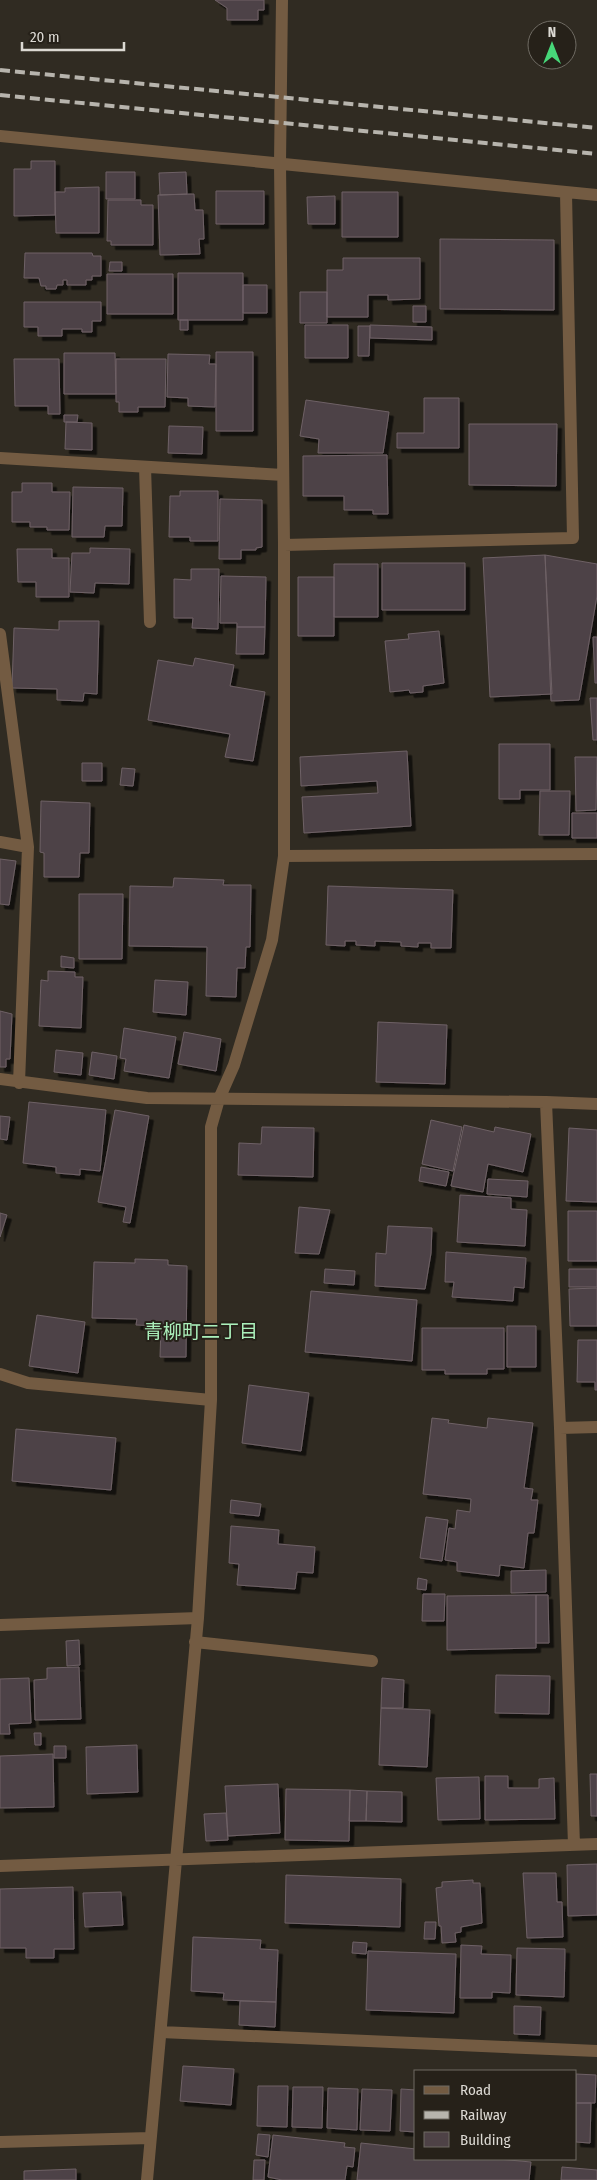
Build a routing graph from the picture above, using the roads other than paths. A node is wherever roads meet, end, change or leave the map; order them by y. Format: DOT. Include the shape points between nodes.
graph roads {
  1 [pos="282,0"];
  2 [pos="0,136"];
  3 [pos="280,163"];
  4 [pos="566,193"];
  5 [pos="597,196"];
  6 [pos="0,458"];
  7 [pos="145,467"];
  8 [pos="283,475"];
  9 [pos="284,545"];
  10 [pos="150,622"];
  11 [pos="0,634"];
  12 [pos="0,842"];
  13 [pos="28,847"];
  14 [pos="597,854"];
  15 [pos="284,856"];
  16 [pos="0,1079"];
  17 [pos="19,1083"];
  18 [pos="219,1100"];
  19 [pos="546,1102"];
  20 [pos="597,1104"];
  21 [pos="0,1374"];
  22 [pos="211,1400"];
  23 [pos="597,1427"];
  24 [pos="560,1428"];
  25 [pos="198,1618"];
  26 [pos="0,1624"];
  27 [pos="195,1642"];
  28 [pos="372,1661"];
  29 [pos="597,1844"];
  30 [pos="574,1845"];
  31 [pos="175,1859"];
  32 [pos="0,1866"];
  33 [pos="161,2032"];
  34 [pos="597,2051"];
  35 [pos="150,2138"];
  36 [pos="0,2142"];
  37 [pos="147,2180"];
  1 -- 3 [label="street"];
  2 -- 3 [label="street"];
  3 -- 4 [label="street"];
  3 -- 8 [label="street"];
  4 -- 5 [label="street"];
  4 -- 9 [label="street" via="573,538"];
  6 -- 7 [label="street"];
  7 -- 8 [label="street"];
  7 -- 10 [label="street"];
  8 -- 9 [label="street"];
  9 -- 15 [label="street"];
  11 -- 13 [label="street"];
  12 -- 13 [label="street"];
  13 -- 17 [label="street"];
  14 -- 15 [label="street"];
  15 -- 18 [label="street" via="272,940 234,1065"];
  16 -- 17 [label="street"];
  17 -- 18 [label="street" via="147,1098"];
  18 -- 19 [label="street"];
  18 -- 22 [label="street" via="211,1127"];
  19 -- 20 [label="street"];
  19 -- 24 [label="street"];
  21 -- 22 [label="street" via="28,1383"];
  22 -- 25 [label="street"];
  23 -- 24 [label="street"];
  24 -- 30 [label="street"];
  25 -- 26 [label="street"];
  25 -- 27 [label="street"];
  27 -- 28 [label="street"];
  27 -- 31 [label="street"];
  29 -- 30 [label="street"];
  30 -- 31 [label="street"];
  31 -- 32 [label="street"];
  31 -- 33 [label="street"];
  33 -- 34 [label="street"];
  33 -- 35 [label="street"];
  35 -- 36 [label="street"];
  35 -- 37 [label="street"];
}
